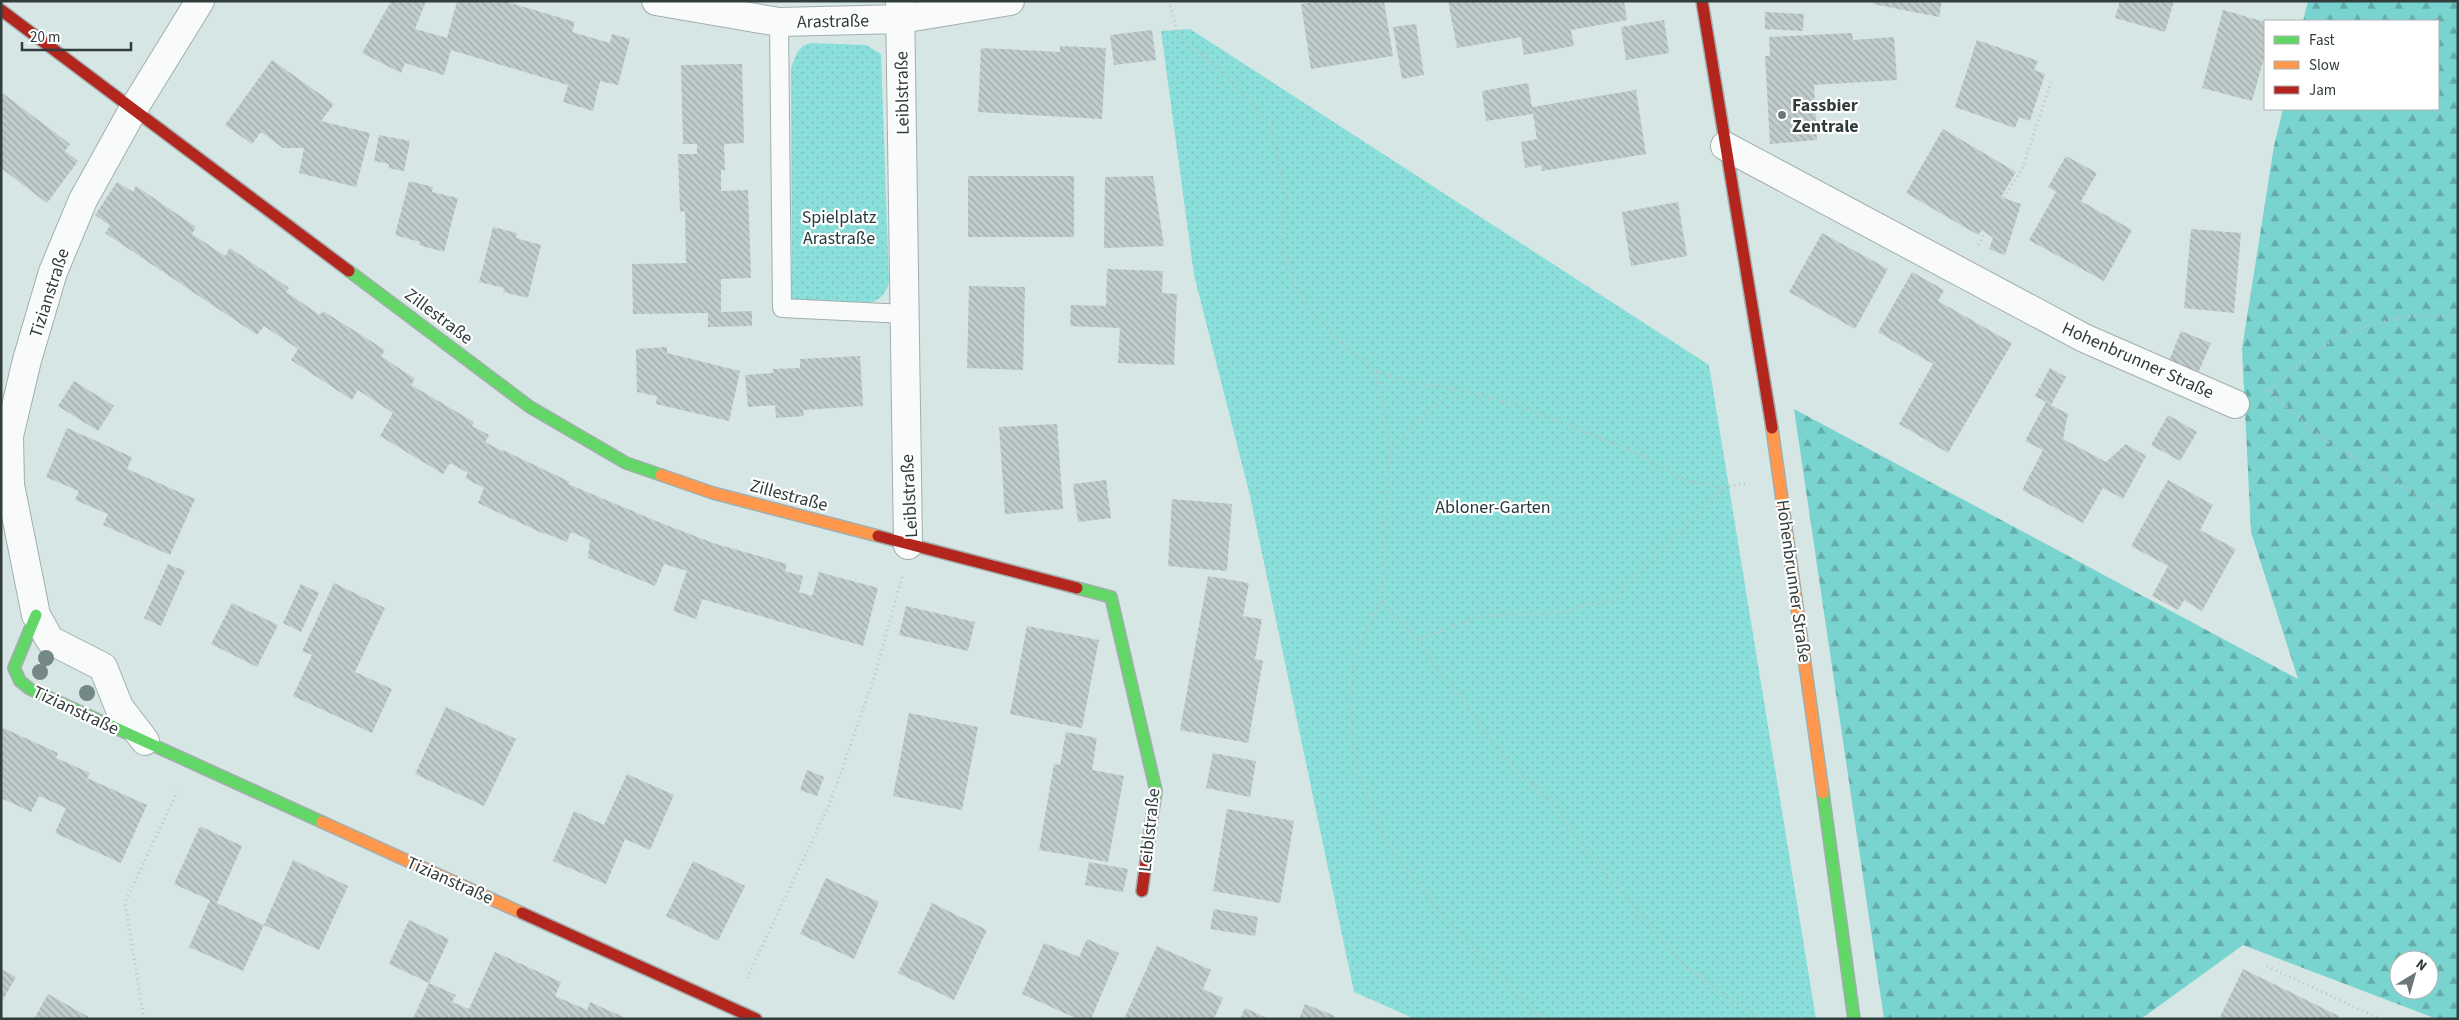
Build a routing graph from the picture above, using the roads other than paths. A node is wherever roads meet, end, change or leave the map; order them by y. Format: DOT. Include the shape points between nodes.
graph roads {
  1 [pos="200,1"];
  2 [pos="656,1"];
  3 [pos="1010,1"];
  4 [pos="1702,1"];
  5 [pos="1,10"];
  6 [pos="900,10"];
  7 [pos="779,22"];
  8 [pos="134,108"];
  9 [pos="1725,146"];
  10 [pos="905,314"];
  11 [pos="2235,404"];
  12 [pos="908,545"];
  13 [pos="36,615"];
  14 [pos="145,742"];
  15 [pos="1142,891"];
  16 [pos="756,1019"];
  17 [pos="1854,1019"];
  1 -- 8 [label="street, Tizianstraße"];
  2 -- 7 [label="street, Arastraße"];
  3 -- 6 [label="street, Arastraße"];
  4 -- 9 [label="street, Hohenbrunner Straße"];
  5 -- 8 [label="street, Zillestraße"];
  6 -- 7 [label="street, Arastraße"];
  6 -- 10 [label="street, Leiblstraße"];
  7 -- 10 [label="lane" via="782,308"];
  8 -- 12 [label="street, Zillestraße" via="530,406 626,463 713,493"];
  8 -- 13 [label="street, Tizianstraße" via="83,200 53,272 9,436 10,485"];
  9 -- 11 [label="street, Hohenbrunner Straße" via="2084,338"];
  9 -- 17 [label="street, Hohenbrunner Straße" via="1780,477"];
  10 -- 12 [label="street, Leiblstraße"];
  12 -- 15 [label="street, Leiblstraße" via="1111,598 1156,791"];
  13 -- 14 [label="street, Tizianstraße" via="50,640 103,667 119,707"];
  13 -- 14 [label="street, Tizianstraße" via="14,668 20,681 30,689"];
  14 -- 16 [label="street, Tizianstraße"];
}
